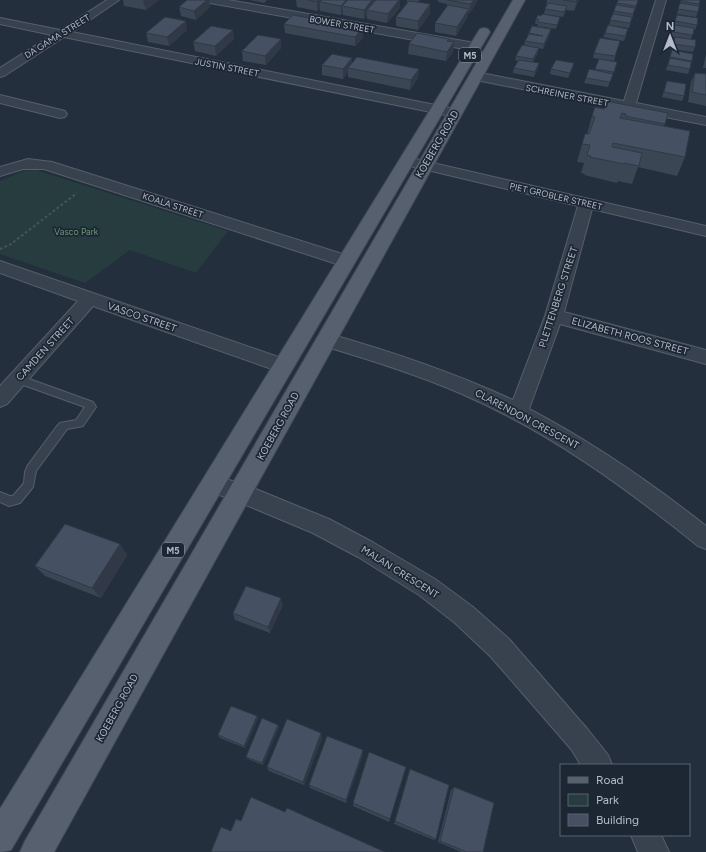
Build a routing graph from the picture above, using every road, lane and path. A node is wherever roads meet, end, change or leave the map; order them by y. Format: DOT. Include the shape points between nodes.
graph roads {
  1 [pos="114,0"];
  2 [pos="210,0"];
  3 [pos="519,0"];
  4 [pos="661,0"];
  5 [pos="491,20"];
  6 [pos="0,21"];
  7 [pos="62,34"];
  8 [pos="475,47"];
  9 [pos="0,72"];
  10 [pos="476,76"];
  11 [pos="0,99"];
  12 [pos="629,106"];
  13 [pos="437,110"];
  14 [pos="455,113"];
  15 [pos="60,114"];
  16 [pos="706,121"];
  17 [pos="416,163"];
  18 [pos="0,172"];
  19 [pos="94,179"];
  20 [pos="586,203"];
  21 [pos="706,231"];
  22 [pos="0,249"];
  23 [pos="346,261"];
  24 [pos="0,267"];
  25 [pos="89,299"];
  26 [pos="554,316"];
  27 [pos="326,340"];
  28 [pos="706,357"];
  29 [pos="283,366"];
  30 [pos="18,379"];
  31 [pos="0,399"];
  32 [pos="518,412"];
  33 [pos="226,488"];
  34 [pos="0,497"];
  35 [pos="706,539"];
  36 [pos="597,764"];
  37 [pos="646,836"];
  38 [pos="0,839"];
  39 [pos="36,852"];
  40 [pos="654,852"];
  1 -- 7 [label="street, DA GAMA STREET"];
  2 -- 8 [label="street, BOWER STREET"];
  3 -- 10 [label="main road, KOEBERG ROAD / M5"];
  4 -- 12 [label="street"];
  5 -- 8 [label="main road, KOEBERG ROAD / M5"];
  6 -- 7 [label="street, JUSTIN STREET"];
  7 -- 9 [label="street, DA GAMA STREET"];
  7 -- 13 [label="street, JUSTIN STREET"];
  8 -- 13 [label="main road, KOEBERG ROAD / M5"];
  10 -- 12 [label="street, SCHREINER STREET"];
  10 -- 14 [label="main road, KOEBERG ROAD / M5"];
  11 -- 15 [label="street"];
  12 -- 16 [label="street, SCHREINER STREET"];
  13 -- 14 [label="street, JUSTIN STREET"];
  13 -- 17 [label="main road, KOEBERG ROAD / M5"];
  14 -- 17 [label="main road, KOEBERG ROAD / M5"];
  17 -- 20 [label="street, PIET GROBLER STREET"];
  17 -- 23 [label="main road, KOEBERG ROAD / M5"];
  17 -- 27 [label="main road, KOEBERG ROAD / M5"];
  18 -- 19 [label="street, KOALA STREET" via="20,164 37,163"];
  19 -- 22 [label="path" via="11,244"];
  19 -- 23 [label="street, KOALA STREET"];
  20 -- 21 [label="street, PIET GROBLER STREET"];
  20 -- 26 [label="street, PLETTENBERG STREET"];
  23 -- 29 [label="main road, KOEBERG ROAD / M5"];
  24 -- 25 [label="street, VASCO STREET"];
  25 -- 29 [label="street, VASCO STREET"];
  25 -- 30 [label="street, CAMDEN STREET"];
  26 -- 28 [label="street, ELIZABETH ROOS STREET"];
  26 -- 32 [label="street, PLETTENBERG STREET"];
  27 -- 32 [label="street, CLARENDON CRESCENT" via="433,374"];
  27 -- 33 [label="main road, KOEBERG ROAD / M5"];
  29 -- 33 [label="main road, KOEBERG ROAD / M5"];
  30 -- 31 [label="street, CAMDEN STREET"];
  30 -- 34 [label="lane" via="91,407 79,423 61,429 32,468 30,484 16,500 9,501"];
  32 -- 35 [label="street, CLARENDON CRESCENT" via="593,455 668,508"];
  33 -- 36 [label="street, MALAN CRESCENT" via="321,526 427,587 464,615 500,648 580,740"];
  33 -- 38 [label="main road, KOEBERG ROAD / M5"];
  33 -- 39 [label="main road, KOEBERG ROAD / M5"];
  37 -- 40 [label="street"];
}
